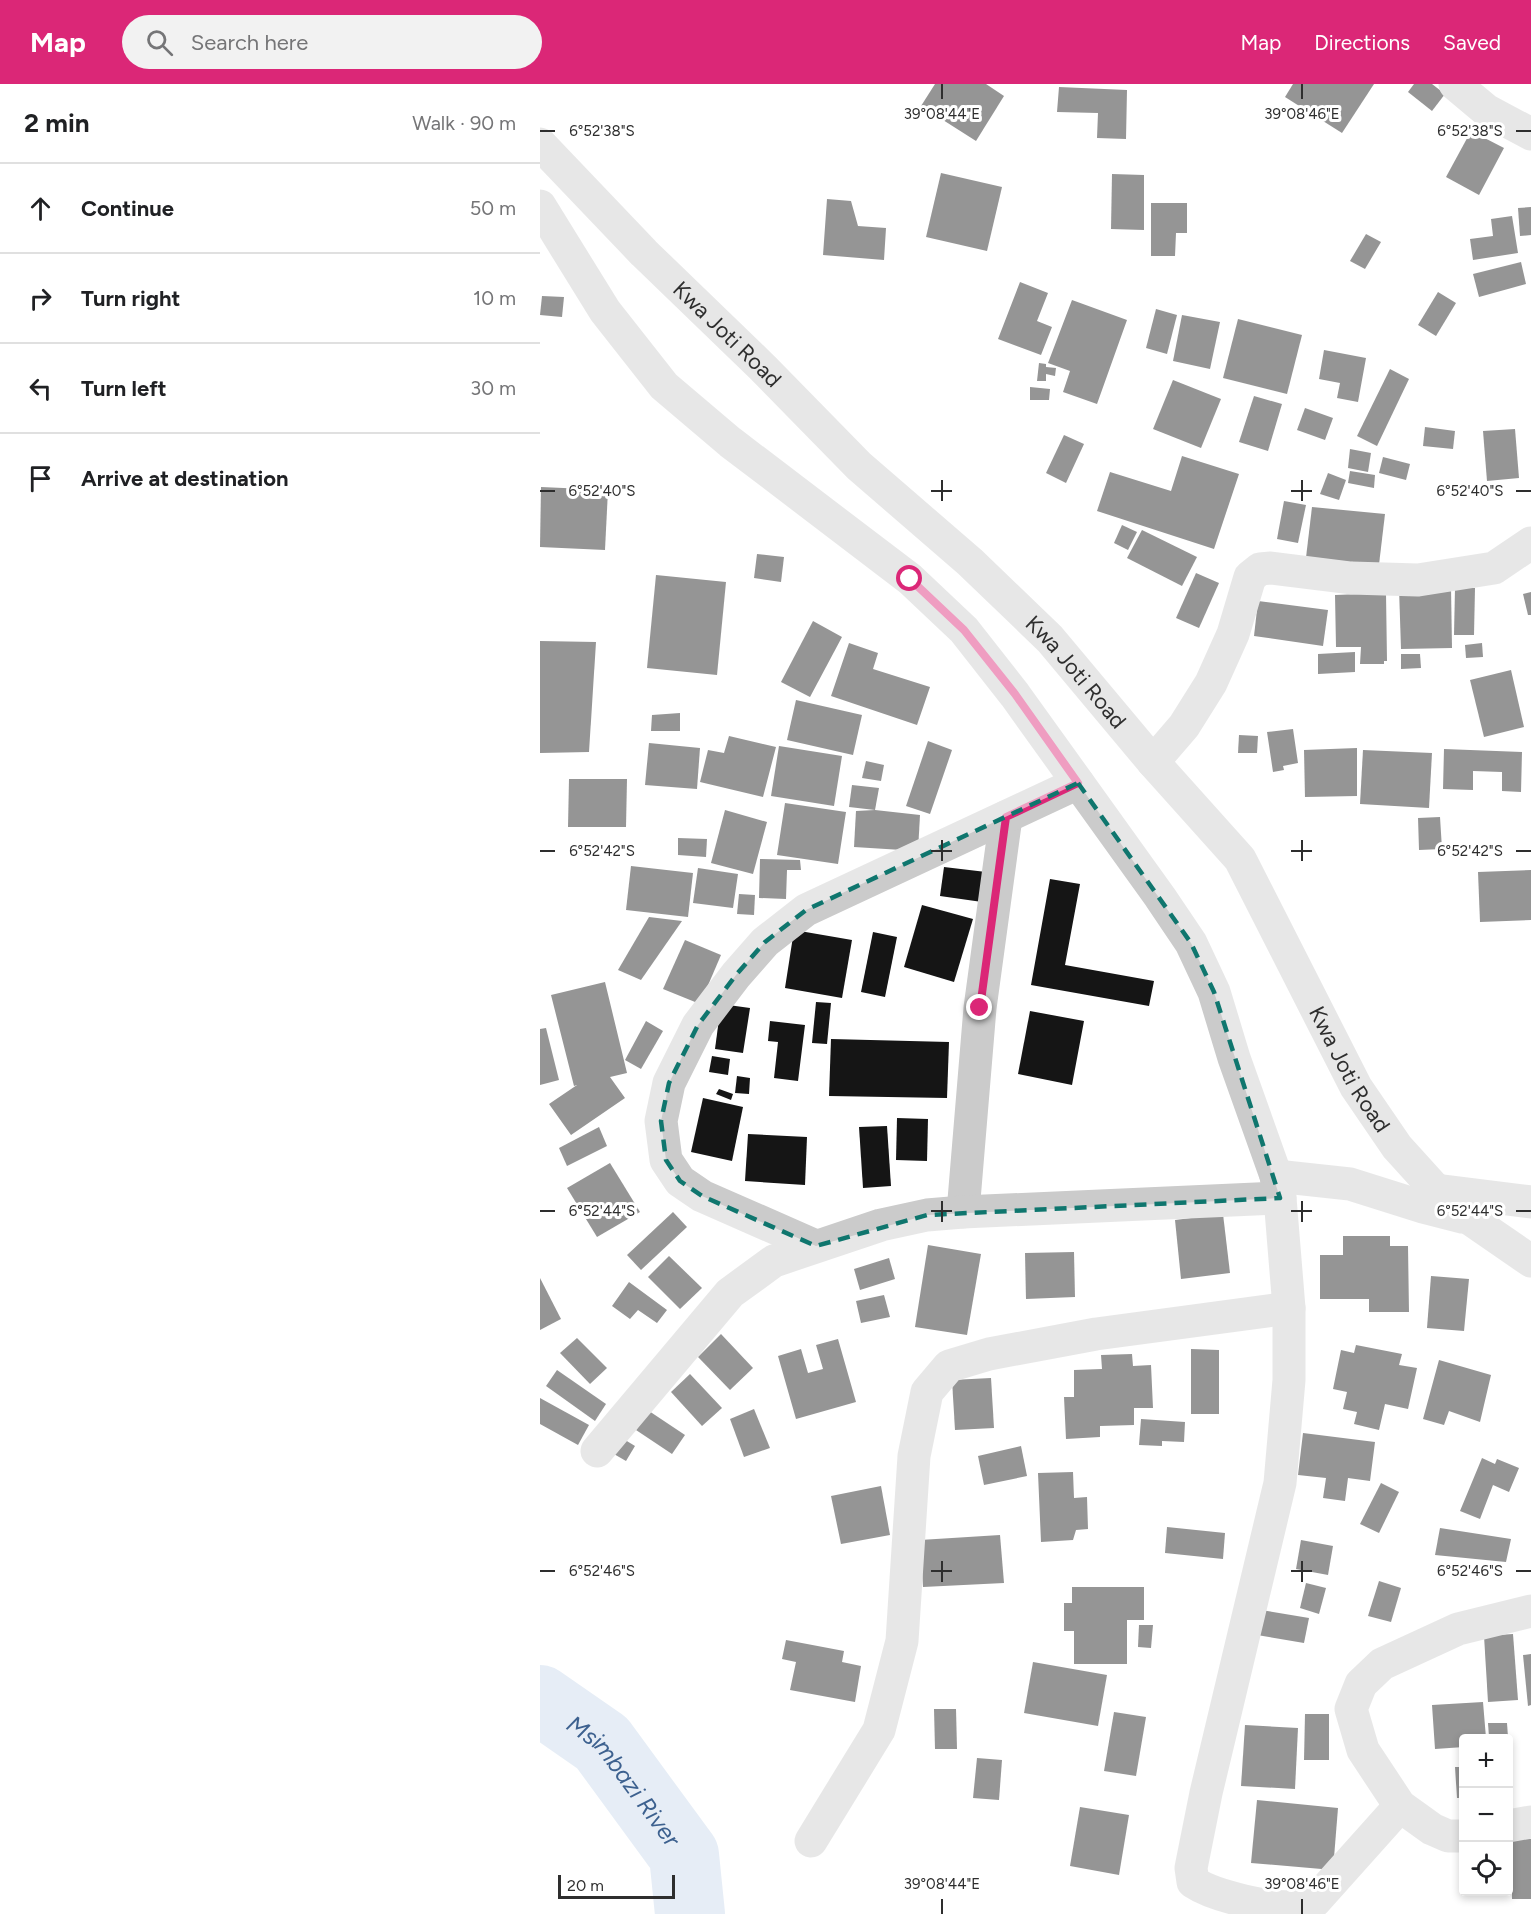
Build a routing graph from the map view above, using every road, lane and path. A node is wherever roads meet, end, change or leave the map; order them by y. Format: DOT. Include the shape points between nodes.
graph roads {
  1 [pos="1455,84"];
  2 [pos="1531,134"];
  3 [pos="540,144"];
  4 [pos="540,206"];
  5 [pos="1531,543"];
  6 [pos="1153,762"];
  7 [pos="1078,783"];
  8 [pos="1006,817"];
  9 [pos="1278,1187"];
  10 [pos="1436,1190"];
  11 [pos="1531,1202"];
  12 [pos="963,1212"];
  13 [pos="1470,1219"];
  14 [pos="816,1246"];
  15 [pos="1531,1261"];
  16 [pos="1289,1308"];
  17 [pos="597,1451"];
  18 [pos="1531,1611"];
  19 [pos="1400,1806"];
  20 [pos="1531,1822"];
  21 [pos="1513,1825"];
  22 [pos="1459,1836"];
  23 [pos="811,1840"];
  1 -- 2 [label="street" via="1486,110"];
  3 -- 6 [label="street, Kwa Joti Road" via="859,466 970,562 1050,639"];
  4 -- 7 [label="street" via="604,311 664,386 730,442 910,579 964,630"];
  5 -- 6 [label="street" via="1494,568 1418,580 1352,579 1260,569 1250,577 1233,634 1211,684 1184,726"];
  6 -- 10 [label="street, Kwa Joti Road" via="1240,859 1356,1087 1397,1147"];
  7 -- 8 [label="street"];
  7 -- 9 [label="street" via="1191,943 1214,992"];
  8 -- 12 [label="street" via="980,1008"];
  8 -- 14 [label="street" via="806,910 765,942 698,1025 669,1083 661,1121 666,1160 680,1181 702,1196"];
  9 -- 12 [label="street"];
  9 -- 13 [label="street" via="1350,1184"];
  9 -- 16 [label="street"];
  10 -- 11 [label="street"];
  10 -- 13 [label="street, Kwa Joti Road"];
  12 -- 14 [label="street" via="881,1225"];
  13 -- 15 [label="street, Kwa Joti Road"];
  14 -- 17 [label="street" via="774,1261 730,1293"];
  16 -- 19 [label="street" via="1289,1380 1280,1483 1206,1793 1191,1868 1193,1882 1222,1896 1273,1906 1296,1907 1315,1902"];
  16 -- 23 [label="street" via="1096,1334 989,1354 949,1366 927,1392 914,1456 902,1641 879,1730"];
  18 -- 19 [label="street" via="1458,1629 1382,1664 1360,1684 1352,1709 1363,1750"];
  19 -- 22 [label="street" via="1432,1829"];
  20 -- 21 [label="street"];
}
